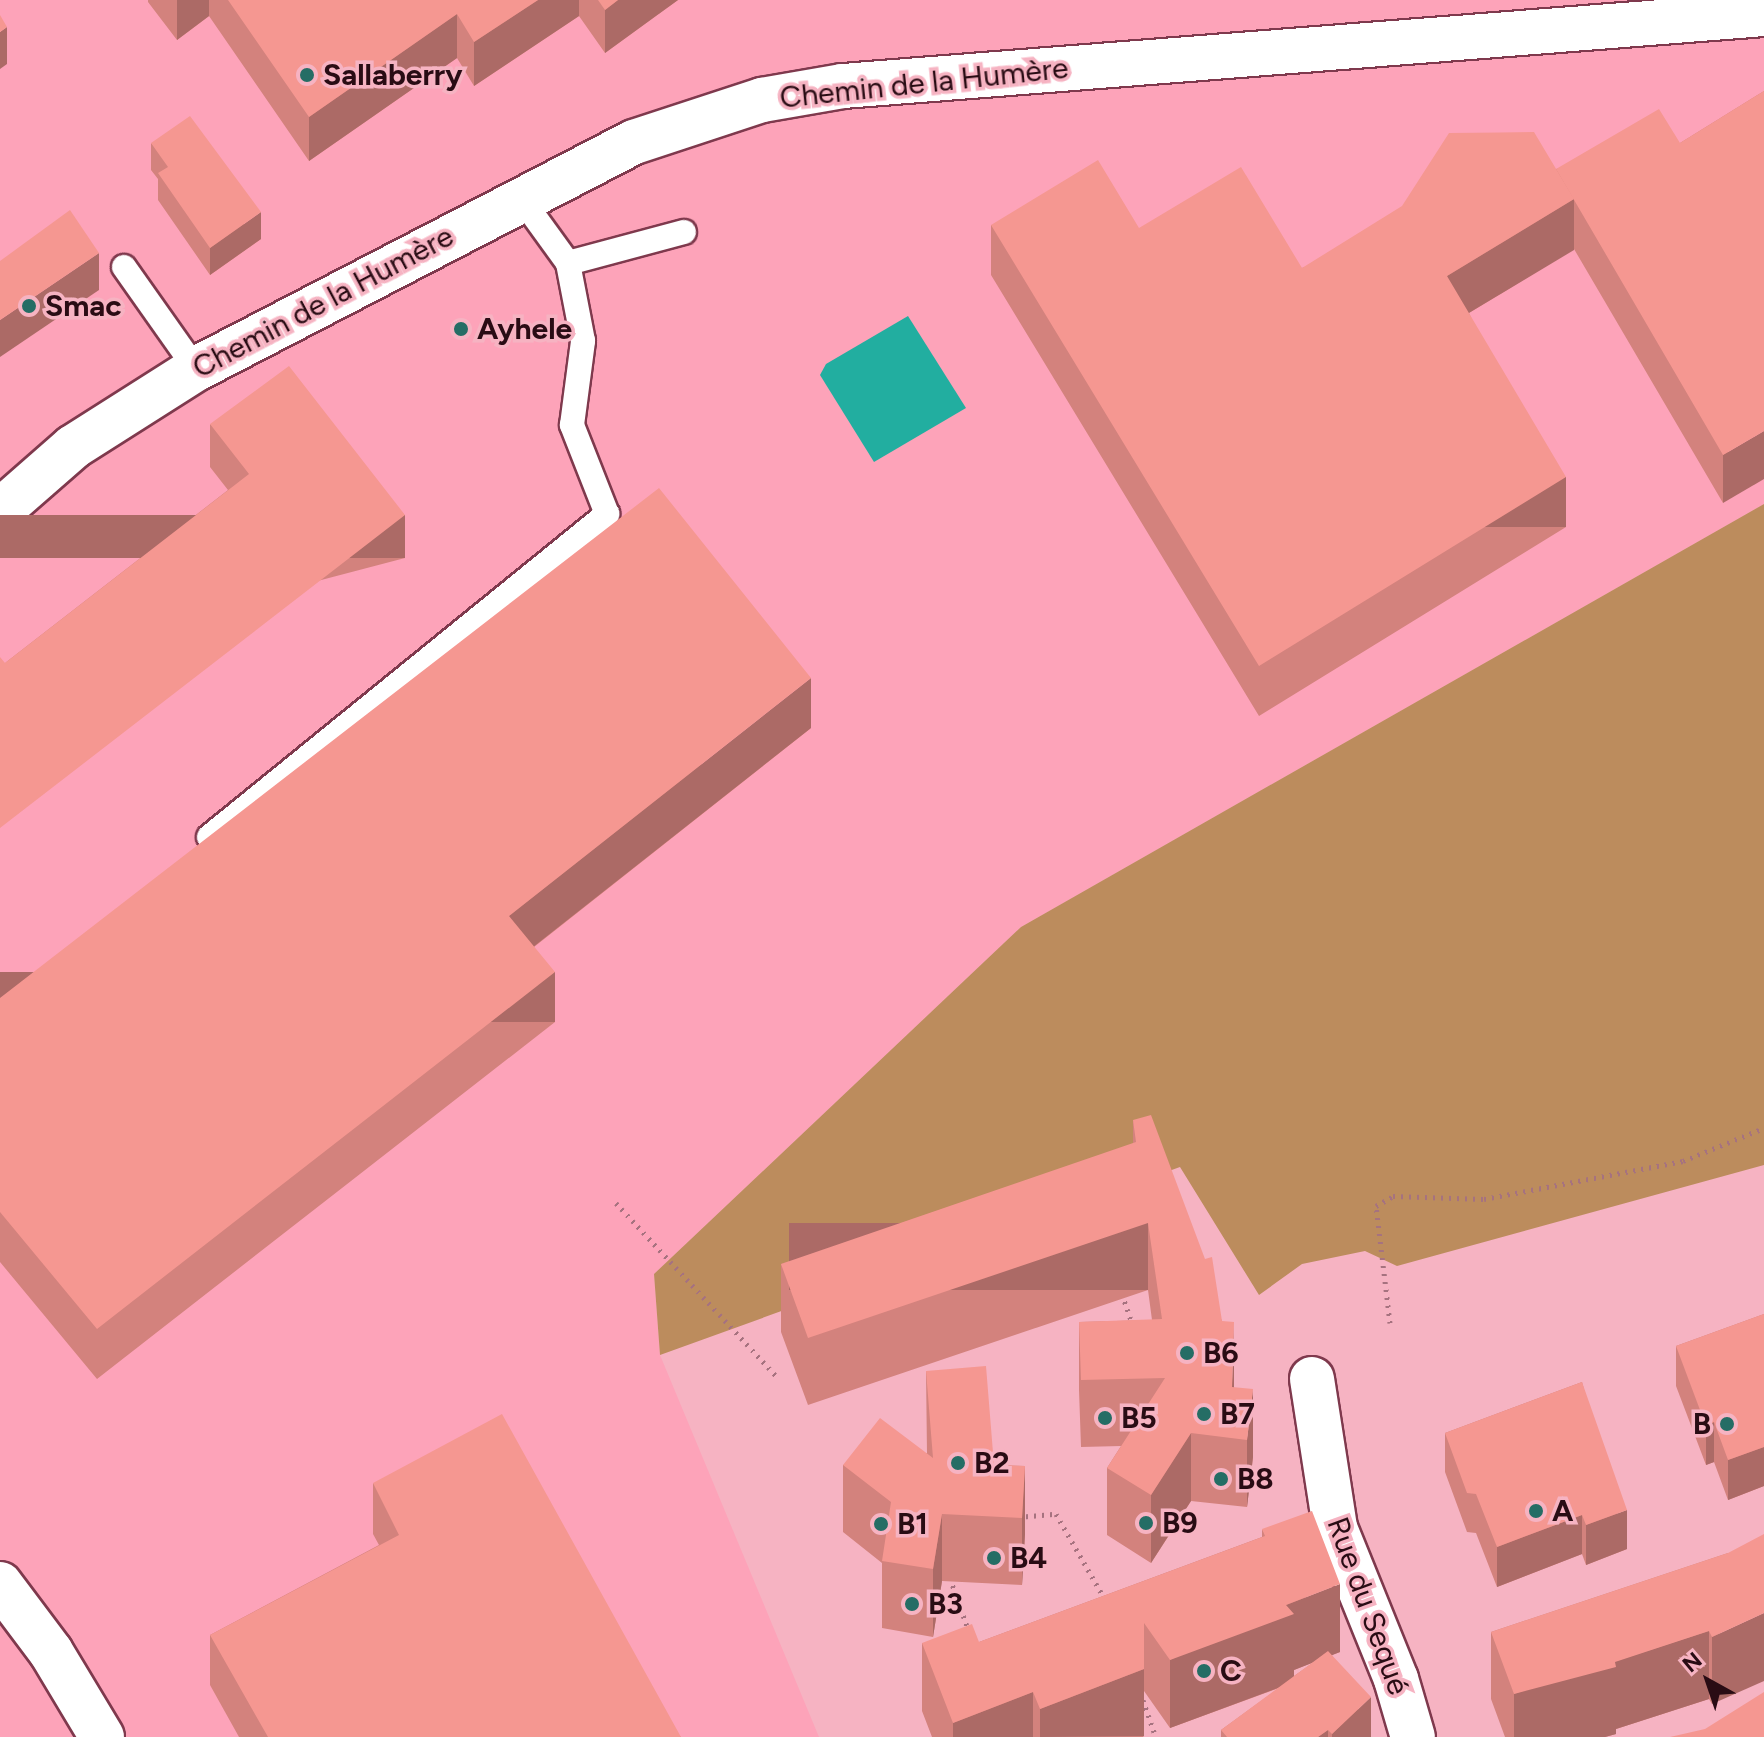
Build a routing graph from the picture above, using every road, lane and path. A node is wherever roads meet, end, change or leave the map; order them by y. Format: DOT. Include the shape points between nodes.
graph roads {
  1 [pos="1764,14"];
  2 [pos="521,198"];
  3 [pos="684,232"];
  4 [pos="568,263"];
  5 [pos="124,267"];
  6 [pos="196,369"];
  7 [pos="0,511"];
  8 [pos="209,837"];
  9 [pos="1764,1128"];
  10 [pos="616,1203"];
  11 [pos="1121,1291"];
  12 [pos="1390,1323"];
  13 [pos="1135,1333"];
  14 [pos="778,1378"];
  15 [pos="1312,1379"];
  16 [pos="1009,1518"];
  17 [pos="946,1567"];
  18 [pos="0,1584"];
  19 [pos="1109,1607"];
  20 [pos="972,1639"];
  21 [pos="1140,1694"];
  22 [pos="102,1737"];
  23 [pos="1156,1737"];
  24 [pos="1413,1737"];
  1 -- 2 [label="street, Chemin de la Humère" via="843,86 762,100 634,142"];
  2 -- 4 [label="lane"];
  2 -- 6 [label="street, Chemin de la Humère"];
  3 -- 4 [label="lane"];
  4 -- 8 [label="lane" via="583,341 572,425 607,514"];
  5 -- 6 [label="lane"];
  6 -- 7 [label="street, Chemin de la Humère" via="73,447"];
  9 -- 12 [label="path" via="1683,1161 1499,1196 1393,1196 1376,1206"];
  10 -- 14 [label="path"];
  11 -- 13 [label="path"];
  15 -- 24 [label="street, Rue du Sequé" via="1335,1528 1396,1679"];
  16 -- 19 [label="path" via="1056,1514"];
  17 -- 20 [label="path"];
  18 -- 22 [label="street" via="51,1652"];
  21 -- 23 [label="path"];
}
